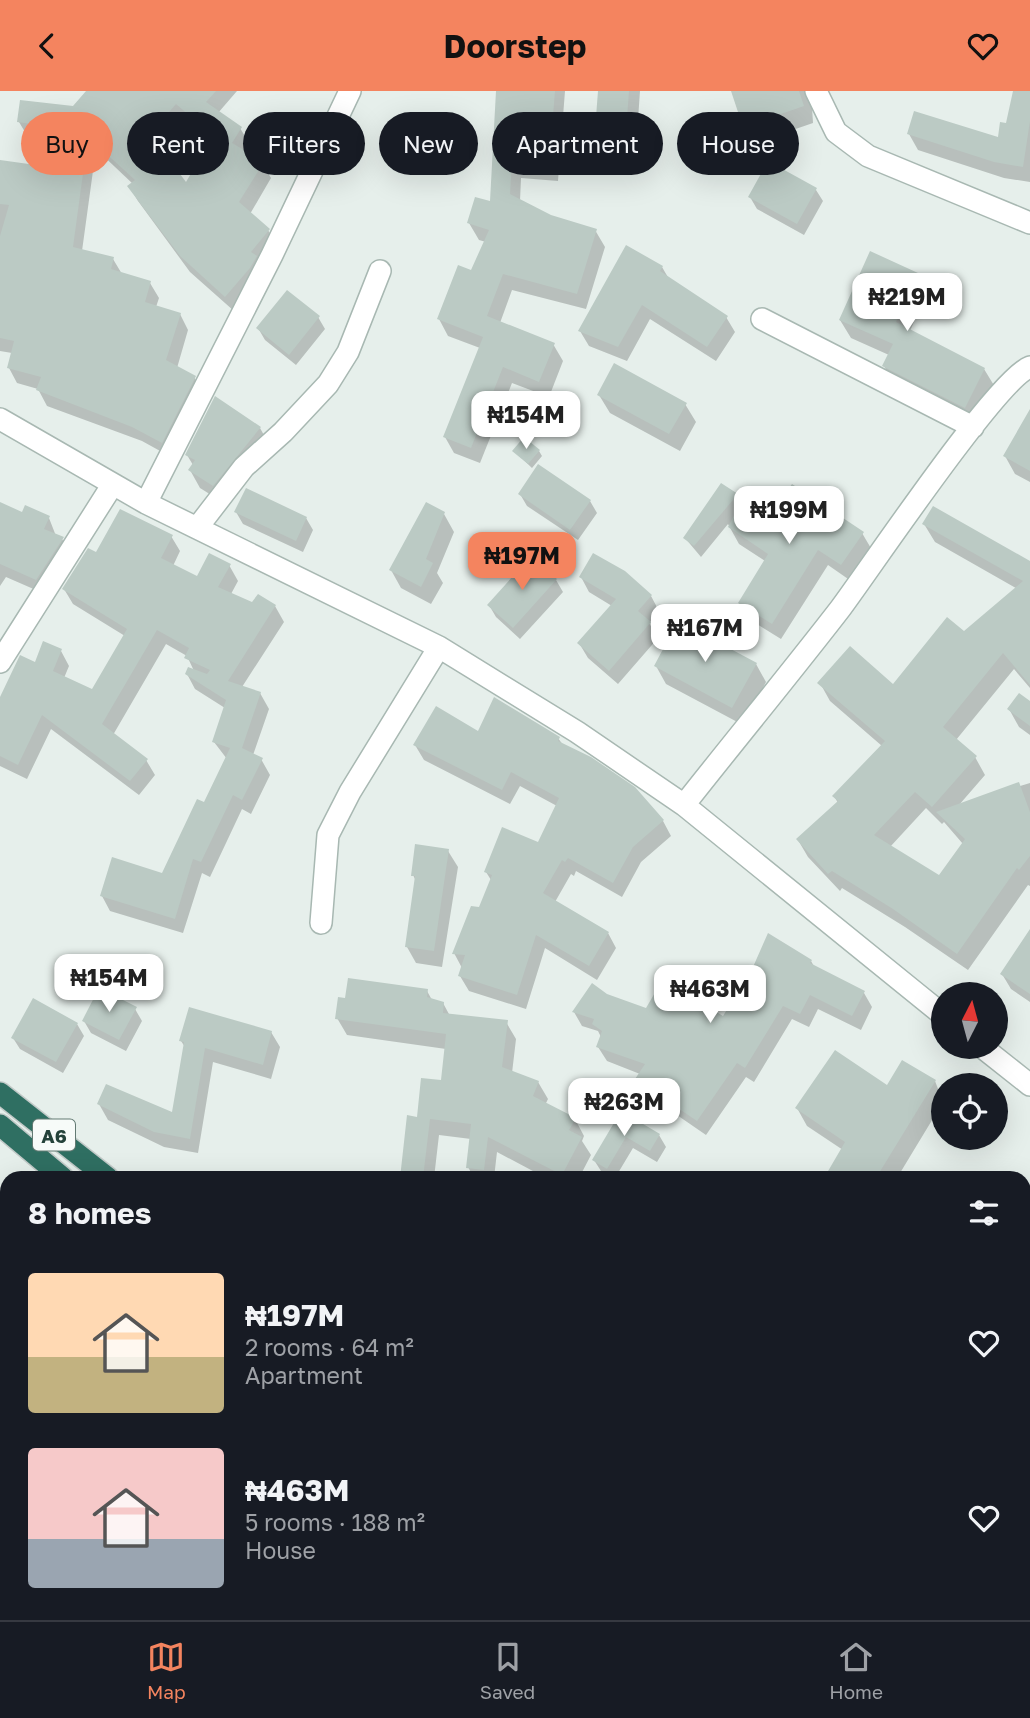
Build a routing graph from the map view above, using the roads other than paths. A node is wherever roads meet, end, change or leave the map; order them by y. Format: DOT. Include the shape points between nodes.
graph roads {
  1 [pos="350,91"];
  2 [pos="816,91"];
  3 [pos="1030,223"];
  4 [pos="380,271"];
  5 [pos="762,319"];
  6 [pos="1030,367"];
  7 [pos="0,419"];
  8 [pos="973,427"];
  9 [pos="113,484"];
  10 [pos="146,503"];
  11 [pos="197,528"];
  12 [pos="439,647"];
  13 [pos="0,662"];
  14 [pos="684,805"];
  15 [pos="321,923"];
  16 [pos="931,1005"];
  17 [pos="997,1059"];
  18 [pos="1030,1086"];
  19 [pos="0,1093"];
  20 [pos="0,1125"];
  21 [pos="55,1171"];
  22 [pos="99,1171"];
  1 -- 10 [label="street"];
  2 -- 3 [label="street" via="836,132 868,156"];
  4 -- 11 [label="street" via="348,352 328,384 244,467"];
  5 -- 8 [label="street"];
  6 -- 8 [label="street"];
  7 -- 9 [label="street"];
  8 -- 14 [label="street" via="840,608"];
  9 -- 10 [label="street"];
  9 -- 13 [label="street"];
  10 -- 11 [label="street"];
  11 -- 12 [label="street"];
  12 -- 14 [label="street" via="578,732"];
  12 -- 15 [label="street" via="328,835"];
  14 -- 16 [label="street"];
  17 -- 18 [label="street"];
  19 -- 22 [label="highway, A6"];
  20 -- 21 [label="highway, A6"];
}
